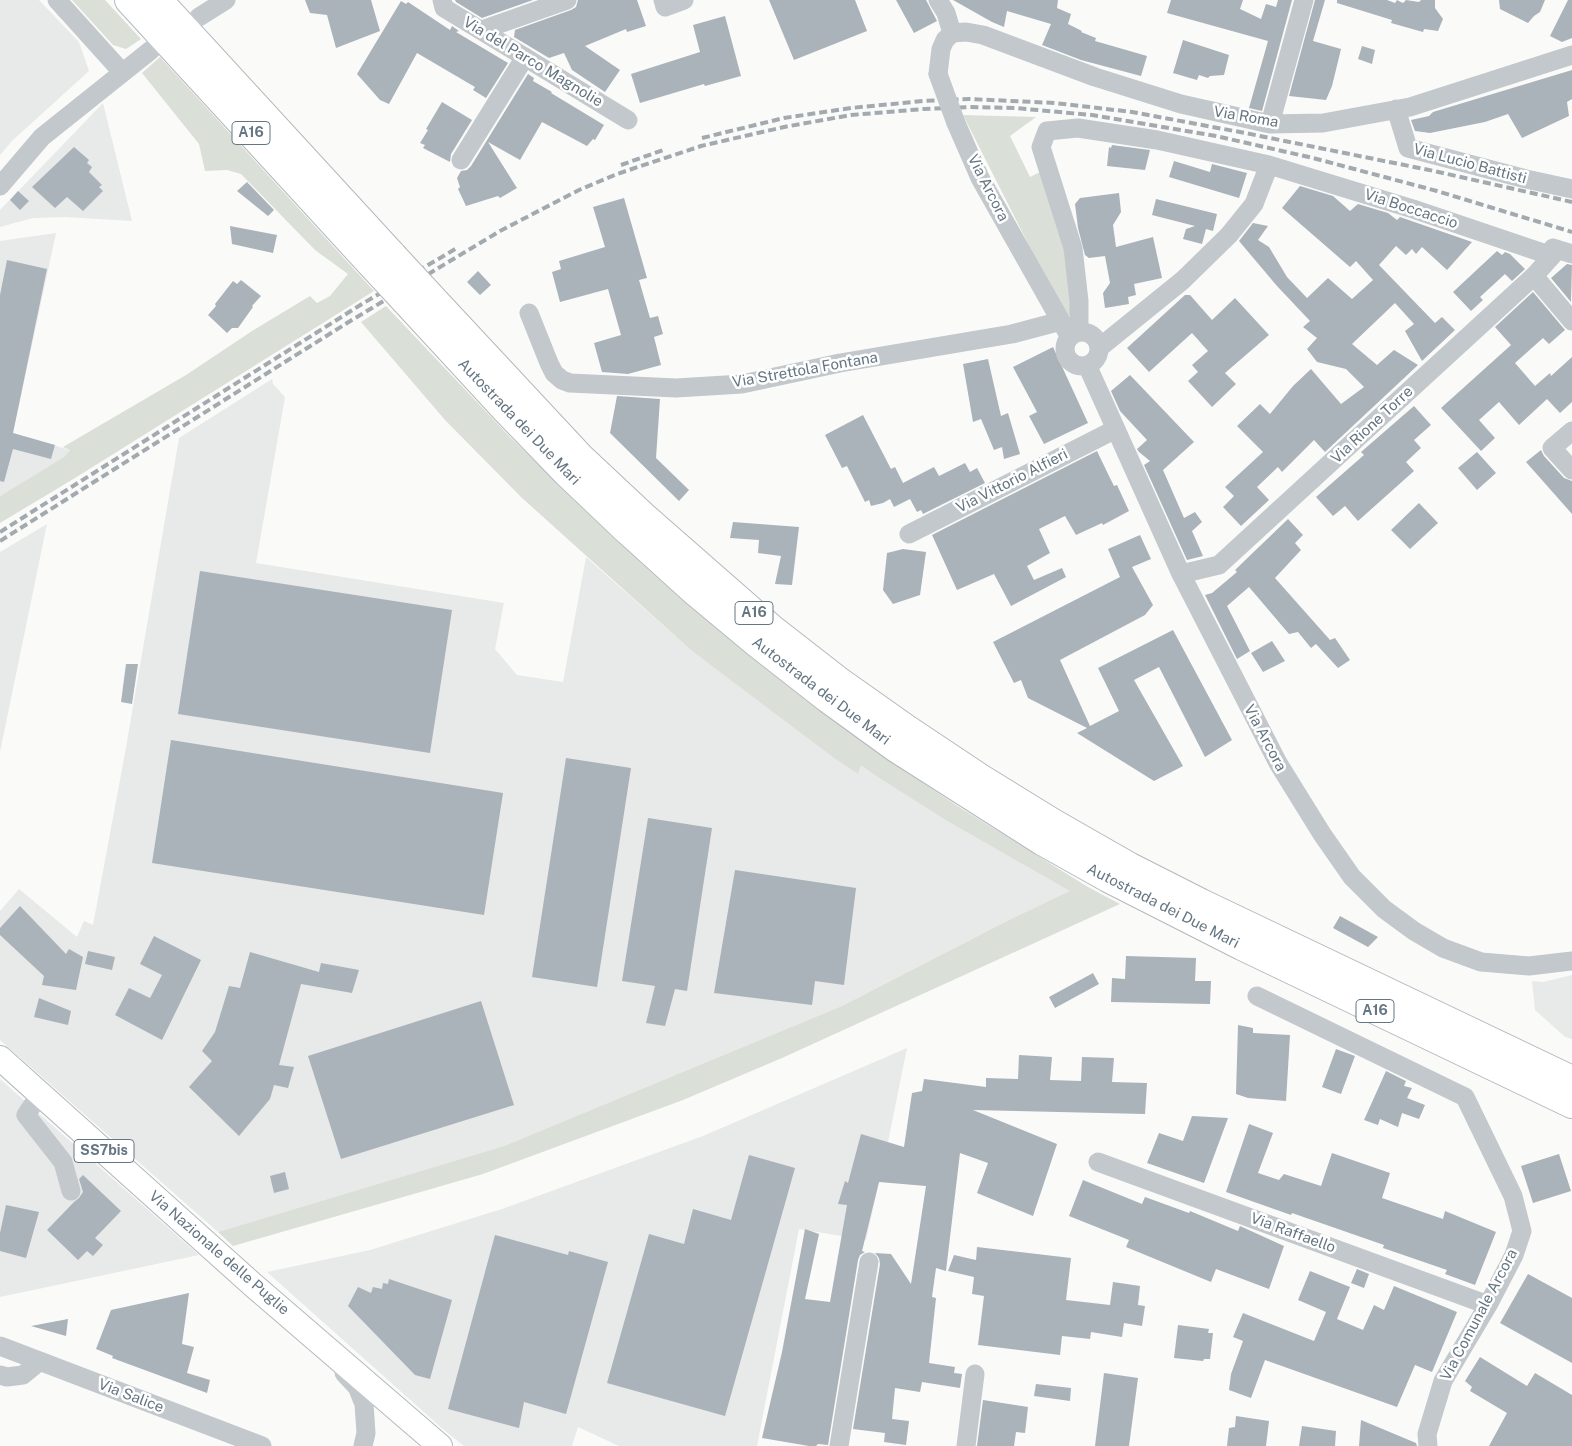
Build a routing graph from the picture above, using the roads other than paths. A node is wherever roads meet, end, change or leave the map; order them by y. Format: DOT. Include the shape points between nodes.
graph roads {
  1 [pos="57,0"];
  2 [pos="130,0"];
  3 [pos="158,0"];
  4 [pos="226,0"];
  5 [pos="442,0"];
  6 [pos="567,0"];
  7 [pos="663,0"];
  8 [pos="684,0"];
  9 [pos="938,0"];
  10 [pos="1304,0"];
  11 [pos="199,17"];
  12 [pos="482,30"];
  13 [pos="952,33"];
  14 [pos="151,50"];
  15 [pos="1572,55"];
  16 [pos="525,57"];
  17 [pos="122,72"];
  18 [pos="1396,109"];
  19 [pos="628,120"];
  20 [pos="1270,124"];
  21 [pos="461,160"];
  22 [pos="1269,165"];
  23 [pos="0,186"];
  24 [pos="1572,190"];
  25 [pos="1572,254"];
  26 [pos="1552,256"];
  27 [pos="383,261"];
  28 [pos="1534,276"];
  29 [pos="529,313"];
  30 [pos="1572,321"];
  31 [pos="1070,330"];
  32 [pos="1099,348"];
  33 [pos="1088,366"];
  34 [pos="1116,429"];
  35 [pos="1572,432"];
  36 [pos="1572,470"];
  37 [pos="909,534"];
  38 [pos="1181,574"];
  39 [pos="1190,909"];
  40 [pos="1572,961"];
  41 [pos="1257,996"];
  42 [pos="0,1058"];
  43 [pos="1572,1080"];
  44 [pos="40,1094"];
  45 [pos="1572,1104"];
  46 [pos="1098,1162"];
  47 [pos="71,1191"];
  48 [pos="869,1262"];
  49 [pos="1488,1305"];
  50 [pos="0,1346"];
  51 [pos="325,1346"];
  52 [pos="40,1361"];
  53 [pos="975,1374"];
  54 [pos="0,1375"];
  55 [pos="262,1446"];
  56 [pos="363,1446"];
  57 [pos="440,1446"];
  58 [pos="839,1446"];
  59 [pos="966,1446"];
  60 [pos="1428,1446"];
  1 -- 17 [label="street"];
  2 -- 27 [label="highway, Autostrada dei Due Mari / A16"];
  3 -- 27 [label="highway, Autostrada dei Due Mari / A16"];
  4 -- 11 [label="street"];
  5 -- 12 [label="street, Via del Parco Magnolie" via="444,8"];
  6 -- 12 [label="street"];
  7 -- 8 [label="street" via="665,7"];
  9 -- 13 [label="street"];
  10 -- 20 [label="street"];
  12 -- 16 [label="street, Via del Parco Magnolie"];
  13 -- 20 [label="street, Via Roma" via="983,35 1095,77 1181,104"];
  13 -- 31 [label="street, Via Arcora, bridge" via="941,50 938,74 956,124 980,178"];
  14 -- 17 [label="street"];
  15 -- 18 [label="street, Via Roma"];
  16 -- 19 [label="street, Via del Parco Magnolie"];
  16 -- 21 [label="street"];
  17 -- 23 [label="street" via="42,137"];
  18 -- 20 [label="street, Via Roma" via="1323,123"];
  18 -- 24 [label="street, Via Lucio Battisti" via="1408,148"];
  22 -- 26 [label="street, Via Boccaccio"];
  22 -- 31 [label="street, Via Boccaccio" via="1157,140 1078,128 1047,131 1041,147 1072,248 1079,301"];
  22 -- 32 [label="street" via="1254,204 1229,235 1183,280"];
  25 -- 26 [label="street" via="1553,248"];
  26 -- 28 [label="street, Via Rione Torre"];
  27 -- 39 [label="highway, Autostrada dei Due Mari / A16, bridge" via="421,302 506,410 566,472 677,576 758,644 896,748 1042,841 1119,872"];
  28 -- 30 [label="street"];
  28 -- 38 [label="street, Via Rione Torre" via="1219,565"];
  29 -- 31 [label="street, Via Strettola Fontana" via="554,373 562,380 676,388 742,384 840,363 1012,334"];
  31 -- 32 [label="street, Via Arcora" via="1090,334"];
  31 -- 33 [label="street" via="1064,347 1067,358 1076,365"];
  32 -- 33 [label="street" via="1096,359"];
  33 -- 34 [label="street, Via Arcora"];
  34 -- 37 [label="street, Via Vittorio Alfieri"];
  34 -- 38 [label="street, Via Arcora"];
  35 -- 36 [label="street" via="1552,448"];
  38 -- 40 [label="street, Via Arcora" via="1281,769 1352,877 1384,909 1414,932 1443,948 1481,962 1529,966"];
  39 -- 43 [label="highway, Autostrada dei Due Mari / A16"];
  39 -- 45 [label="highway, Autostrada dei Due Mari / A16"];
  41 -- 49 [label="street, Via Comunale Arcora" via="1466,1097 1513,1196 1522,1231 1514,1255"];
  42 -- 44 [label="main road, Via Nazionale delle Puglie / SS7bis"];
  44 -- 47 [label="street" via="26,1115 63,1162"];
  44 -- 51 [label="main road, Via Nazionale delle Puglie / SS7bis"];
  46 -- 49 [label="street, Via Raffaello"];
  48 -- 58 [label="street"];
  49 -- 60 [label="street, Via Comunale Arcora" via="1442,1382 1427,1434"];
  50 -- 52 [label="street, Via Salice"];
  51 -- 56 [label="street" via="335,1364 361,1395 366,1433"];
  51 -- 57 [label="main road, Via Nazionale delle Puglie / SS7bis"];
  52 -- 54 [label="street" via="23,1375"];
  52 -- 55 [label="street, Via Salice"];
  53 -- 59 [label="street"];
}
